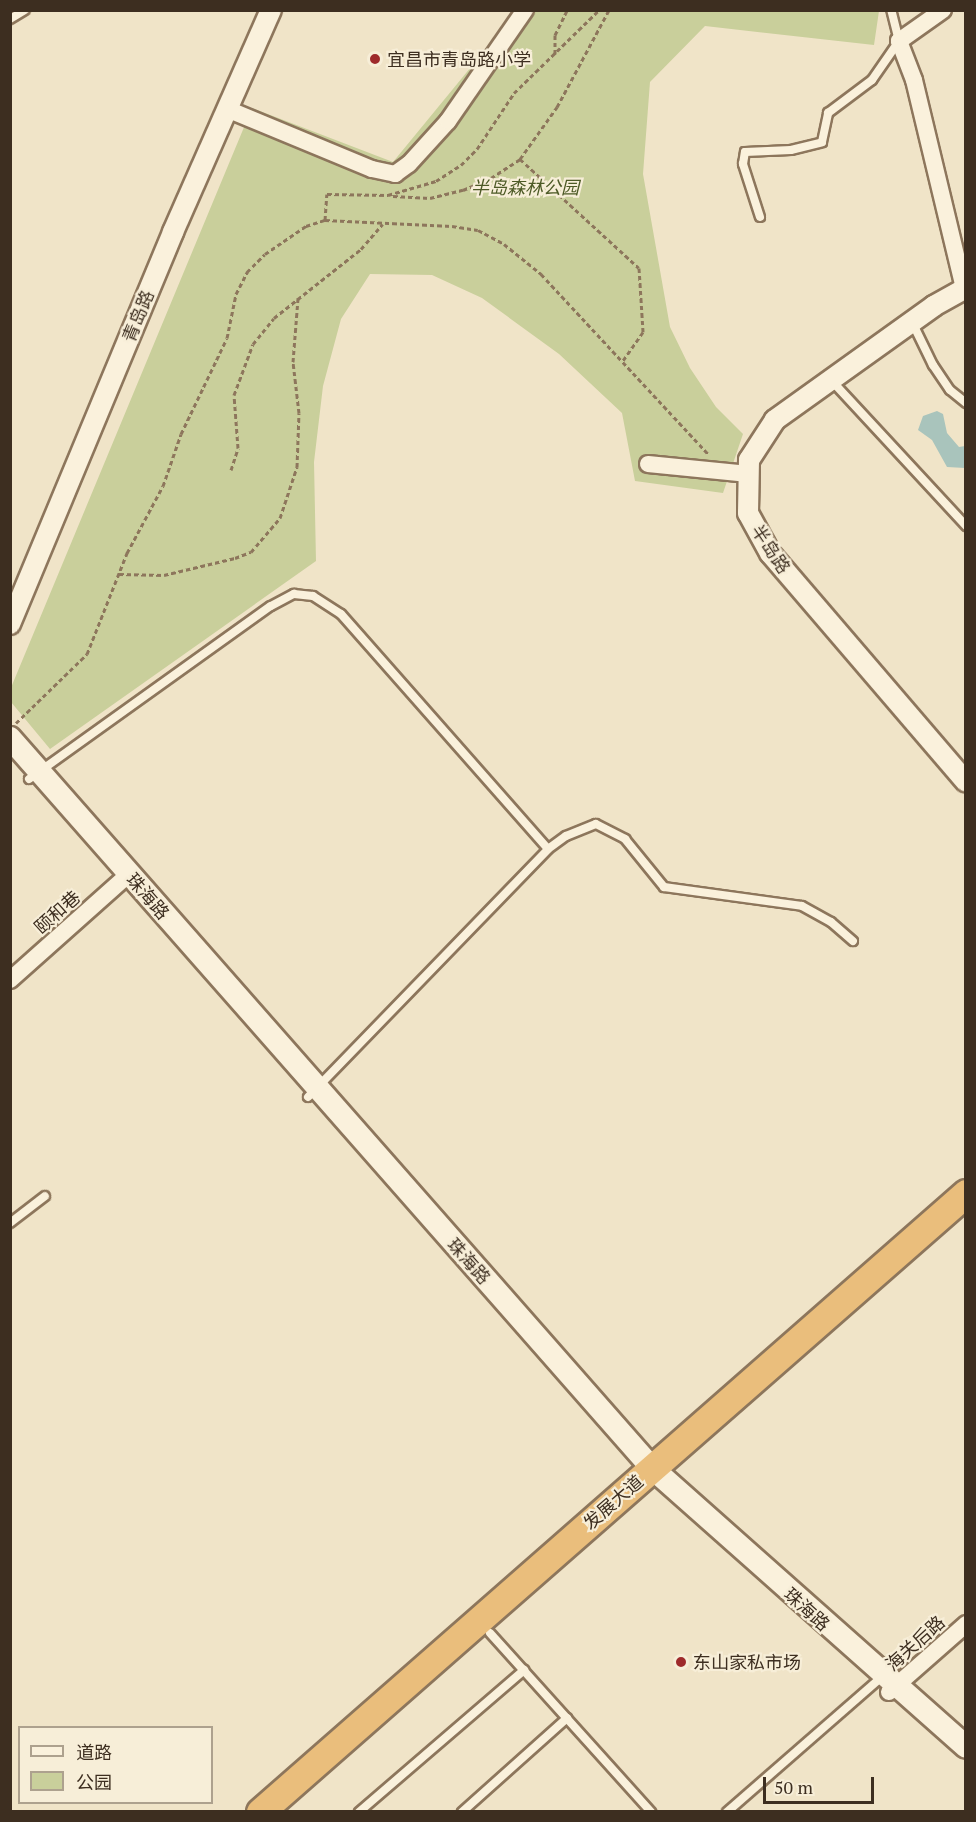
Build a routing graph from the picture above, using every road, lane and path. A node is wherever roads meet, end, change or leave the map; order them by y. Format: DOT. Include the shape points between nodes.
graph roads {
  1 [pos="25,10"];
  2 [pos="271,10"];
  3 [pos="525,10"];
  4 [pos="567,10"];
  5 [pos="599,10"];
  6 [pos="609,10"];
  7 [pos="891,10"];
  8 [pos="943,10"];
  9 [pos="10,19"];
  10 [pos="899,41"];
  11 [pos="555,55"];
  12 [pos="227,109"];
  13 [pos="520,159"];
  14 [pos="388,195"];
  15 [pos="760,217"];
  16 [pos="325,220"];
  17 [pos="383,224"];
  18 [pos="965,289"];
  19 [pos="298,298"];
  20 [pos="912,322"];
  21 [pos="622,362"];
  22 [pos="831,380"];
  23 [pos="966,403"];
  24 [pos="648,464"];
  25 [pos="231,470"];
  26 [pos="725,472"];
  27 [pos="749,474"];
  28 [pos="966,526"];
  29 [pos="119,574"];
  30 [pos="10,624"];
  31 [pos="10,728"];
  32 [pos="10,738"];
  33 [pos="10,759"];
  34 [pos="34,775"];
  35 [pos="966,782"];
  36 [pos="548,849"];
  37 [pos="124,878"];
  38 [pos="854,941"];
  39 [pos="10,980"];
  40 [pos="312,1093"];
  41 [pos="966,1193"];
  42 [pos="45,1196"];
  43 [pos="966,1216"];
  44 [pos="10,1223"];
  45 [pos="655,1477"];
  46 [pos="966,1624"];
  47 [pos="490,1633"];
  48 [pos="524,1670"];
  49 [pos="887,1686"];
  50 [pos="567,1718"];
  51 [pos="966,1747"];
  52 [pos="966,1757"];
  53 [pos="260,1812"];
  54 [pos="286,1812"];
  55 [pos="359,1812"];
  56 [pos="462,1812"];
  57 [pos="651,1812"];
  58 [pos="727,1812"];
  1 -- 9 [label="lane"];
  2 -- 12 [label="street, 青岛路"];
  3 -- 12 [label="street" via="448,121 395,174 372,169"];
  4 -- 11 [label="path" via="555,35"];
  5 -- 11 [label="path"];
  6 -- 13 [label="path" via="557,107"];
  7 -- 10 [label="lane"];
  8 -- 10 [label="street"];
  10 -- 15 [label="lane" via="872,80 828,113 822,142 791,150 745,152 743,164"];
  10 -- 18 [label="street" via="914,80"];
  11 -- 14 [label="path" via="514,93 477,149 461,165 436,181"];
  12 -- 30 [label="street, 青岛路"];
  13 -- 14 [label="path" via="463,190 430,198"];
  13 -- 21 [label="path" via="639,268 643,332"];
  14 -- 16 [label="path" via="327,194"];
  16 -- 17 [label="path"];
  16 -- 29 [label="path" via="286,237 247,272 236,294 220,356"];
  17 -- 19 [label="path" via="361,249"];
  17 -- 21 [label="path" via="478,230 504,244 541,274"];
  18 -- 20 [label="street, 半岛路"];
  19 -- 25 [label="path" via="253,344 234,395 238,448"];
  19 -- 29 [label="path" via="293,362 299,413 297,467 280,518 251,552 235,558 165,575"];
  20 -- 22 [label="street, 半岛路"];
  20 -- 23 [label="lane" via="950,390"];
  21 -- 26 [label="path"];
  22 -- 27 [label="street, 半岛路" via="775,420 749,460"];
  22 -- 28 [label="lane"];
  24 -- 26 [label="street"];
  26 -- 27 [label="street"];
  27 -- 35 [label="street, 半岛路" via="748,513 770,553"];
  29 -- 31 [label="path" via="87,654"];
  32 -- 34 [label="main road, 珠海路"];
  33 -- 34 [label="main road, 珠海路"];
  34 -- 36 [label="lane" via="271,606 294,594 313,596 341,614"];
  34 -- 37 [label="main road, 珠海路"];
  36 -- 38 [label="lane" via="566,836 596,824 625,839 664,887 802,906"];
  36 -- 40 [label="lane"];
  37 -- 39 [label="street, 颐和巷"];
  37 -- 40 [label="main road, 珠海路"];
  40 -- 45 [label="main road, 珠海路"];
  41 -- 45 [label="highway, 发展大道"];
  42 -- 44 [label="lane"];
  43 -- 45 [label="highway, 发展大道"];
  45 -- 47 [label="highway, 发展大道"];
  45 -- 49 [label="main road, 珠海路"];
  45 -- 53 [label="highway, 发展大道"];
  46 -- 49 [label="street, 海关后路"];
  47 -- 48 [label="lane"];
  47 -- 54 [label="highway, 发展大道"];
  48 -- 50 [label="lane"];
  48 -- 55 [label="lane"];
  49 -- 51 [label="main road, 珠海路"];
  49 -- 52 [label="main road, 珠海路"];
  49 -- 58 [label="lane"];
  50 -- 56 [label="lane"];
  50 -- 57 [label="lane"];
}
